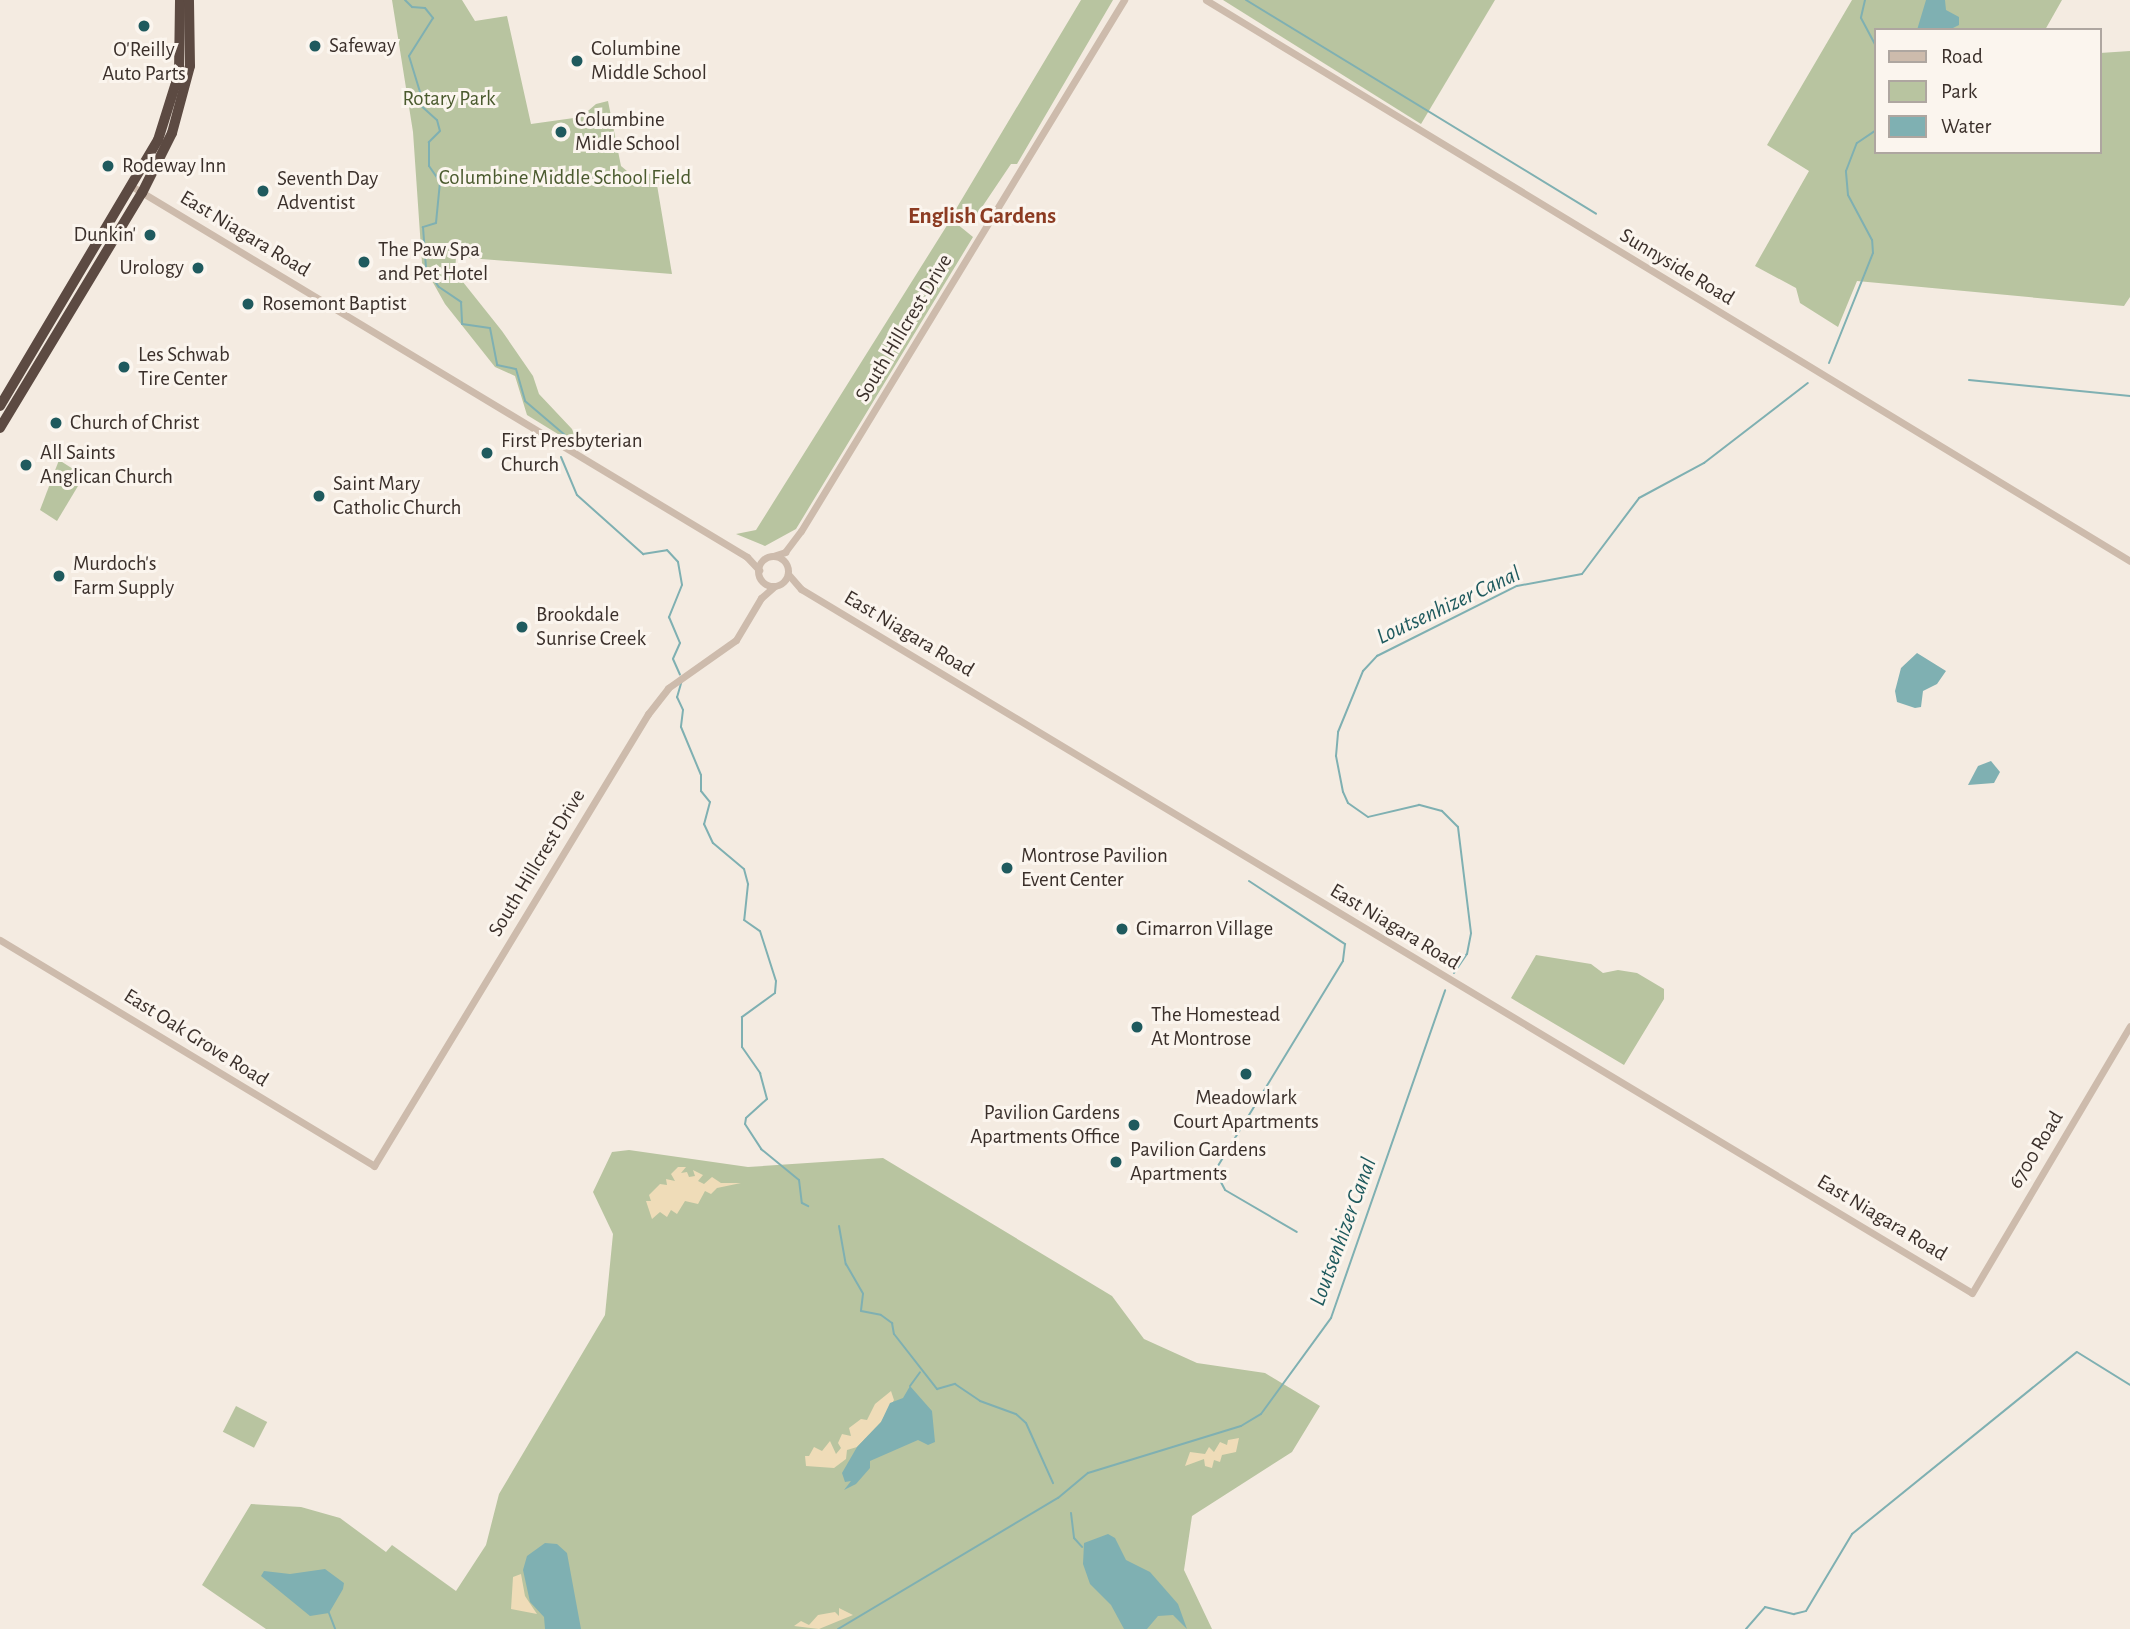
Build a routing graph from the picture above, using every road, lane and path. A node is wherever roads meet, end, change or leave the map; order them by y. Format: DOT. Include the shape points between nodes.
graph roads {
  1 [pos="180,0"];
  2 [pos="189,0"];
  3 [pos="1124,0"];
  4 [pos="1206,0"];
  5 [pos="137,190"];
  6 [pos="0,406"];
  7 [pos="0,428"];
  8 [pos="801,531"];
  9 [pos="735,549"];
  10 [pos="771,556"];
  11 [pos="2130,561"];
  12 [pos="788,572"];
  13 [pos="760,574"];
  14 [pos="776,585"];
  15 [pos="801,589"];
  16 [pos="758,603"];
  17 [pos="0,940"];
  18 [pos="2130,1026"];
  19 [pos="374,1166"];
  20 [pos="1972,1293"];
  1 -- 5 [label="highway" via="182,51 175,91"];
  2 -- 5 [label="highway" via="192,47 184,99"];
  3 -- 8 [label="street, South Hillcrest Drive"];
  4 -- 11 [label="street, Sunnyside Road"];
  5 -- 6 [label="highway"];
  5 -- 7 [label="highway"];
  5 -- 9 [label="street, East Niagara Road"];
  8 -- 10 [label="street, South Hillcrest Drive" via="785,552"];
  8 -- 12 [label="street, South Hillcrest Drive"];
  9 -- 10 [label="street, East Niagara Road"];
  9 -- 13 [label="street, East Niagara Road"];
  10 -- 12 [label="street, East Niagara Road" via="783,560"];
  10 -- 13 [label="street, South Hillcrest Drive"];
  12 -- 14 [label="street, South Hillcrest Drive"];
  12 -- 15 [label="street, East Niagara Road"];
  13 -- 14 [label="street, East Niagara Road"];
  13 -- 16 [label="street, South Hillcrest Drive"];
  14 -- 15 [label="street, East Niagara Road"];
  14 -- 16 [label="street, South Hillcrest Drive"];
  15 -- 20 [label="street, East Niagara Road"];
  16 -- 19 [label="street, South Hillcrest Drive" via="736,640 682,679 648,714"];
  17 -- 19 [label="street, East Oak Grove Road"];
  18 -- 20 [label="street, 6700 Road"];
}
